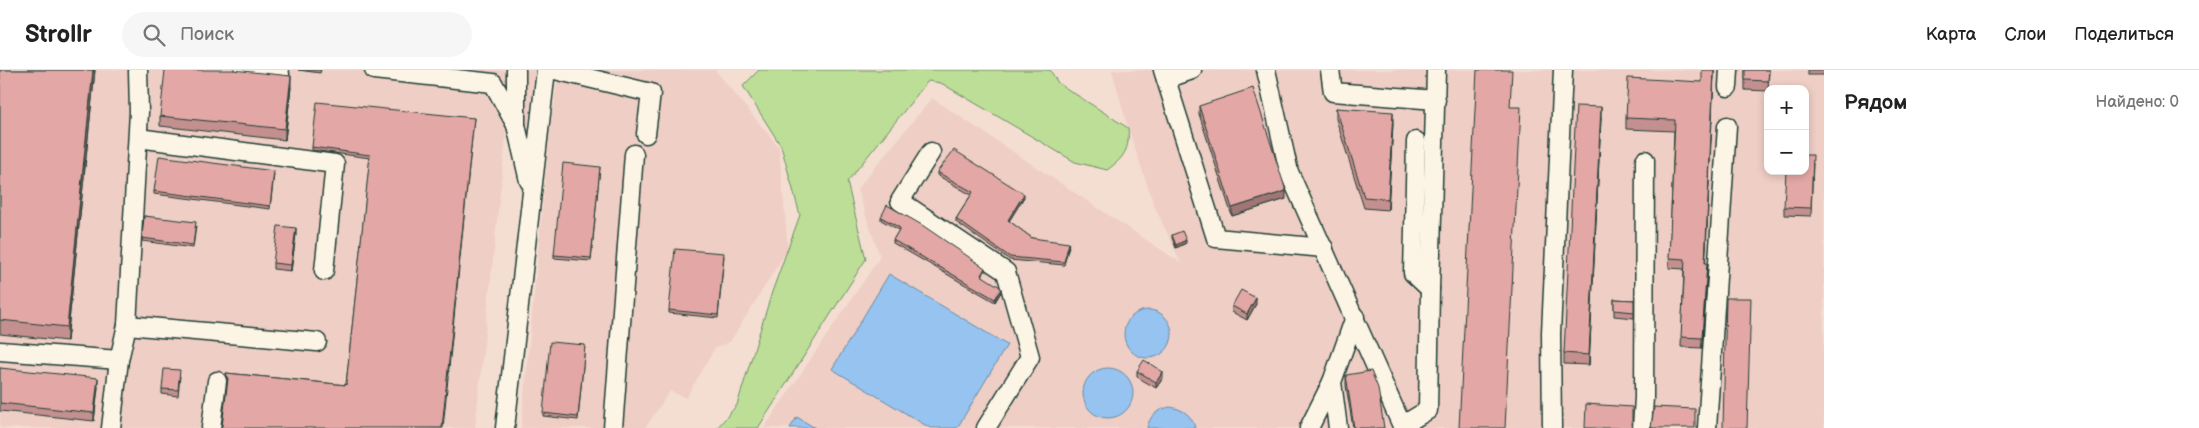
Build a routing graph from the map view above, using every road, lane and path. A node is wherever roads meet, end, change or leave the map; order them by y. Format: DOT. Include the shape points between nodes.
graph roads {
  1 [pos="138,70"];
  2 [pos="244,70"];
  3 [pos="374,70"];
  4 [pos="516,70"];
  5 [pos="546,70"];
  6 [pos="555,70"];
  7 [pos="1192,70"];
  8 [pos="1266,70"];
  9 [pos="1330,70"];
  10 [pos="1436,70"];
  11 [pos="1563,70"];
  12 [pos="280,74"];
  13 [pos="1165,75"];
  14 [pos="1436,100"];
  15 [pos="516,125"];
  16 [pos="1726,126"];
  17 [pos="646,134"];
  18 [pos="138,138"];
  19 [pos="1416,141"];
  20 [pos="931,152"];
  21 [pos="634,154"];
  22 [pos="1645,160"];
  23 [pos="1415,185"];
  24 [pos="1433,186"];
  25 [pos="532,193"];
  26 [pos="1324,248"];
  27 [pos="324,271"];
  28 [pos="1430,289"];
  29 [pos="1355,317"];
  30 [pos="127,325"];
  31 [pos="317,342"];
  32 [pos="0,352"];
  33 [pos="119,360"];
  34 [pos="217,381"];
  35 [pos="1332,382"];
  36 [pos="1403,427"];
  37 [pos="112,428"];
  38 [pos="211,428"];
  39 [pos="505,428"];
  40 [pos="613,428"];
  41 [pos="986,428"];
  42 [pos="1309,428"];
  43 [pos="1338,428"];
  44 [pos="1552,428"];
  45 [pos="1642,428"];
  46 [pos="1706,428"];
  1 -- 18 [label="lane"];
  2 -- 12 [label="lane"];
  3 -- 15 [label="lane" via="493,83"];
  4 -- 15 [label="lane"];
  5 -- 25 [label="lane"];
  6 -- 17 [label="lane" via="651,93"];
  7 -- 13 [label="lane"];
  8 -- 26 [label="lane" via="1289,172"];
  9 -- 14 [label="lane" via="1332,92"];
  10 -- 14 [label="lane"];
  11 -- 44 [label="lane" via="1551,332"];
  13 -- 26 [label="lane" via="1216,238"];
  14 -- 24 [label="lane"];
  15 -- 25 [label="lane"];
  16 -- 46 [label="lane"];
  18 -- 27 [label="lane" via="335,164"];
  18 -- 30 [label="lane"];
  19 -- 23 [label="lane"];
  20 -- 41 [label="lane" via="900,201 1006,272 1030,357"];
  21 -- 40 [label="lane"];
  22 -- 45 [label="lane"];
  23 -- 24 [label="lane"];
  23 -- 28 [label="lane" via="1413,273"];
  24 -- 28 [label="lane"];
  25 -- 39 [label="lane"];
  26 -- 29 [label="lane"];
  28 -- 36 [label="lane" via="1428,410"];
  29 -- 35 [label="lane"];
  29 -- 36 [label="lane"];
  30 -- 31 [label="lane"];
  30 -- 33 [label="lane"];
  32 -- 33 [label="lane"];
  33 -- 37 [label="lane"];
  34 -- 38 [label="lane"];
  35 -- 42 [label="lane"];
  35 -- 43 [label="lane"];
}
